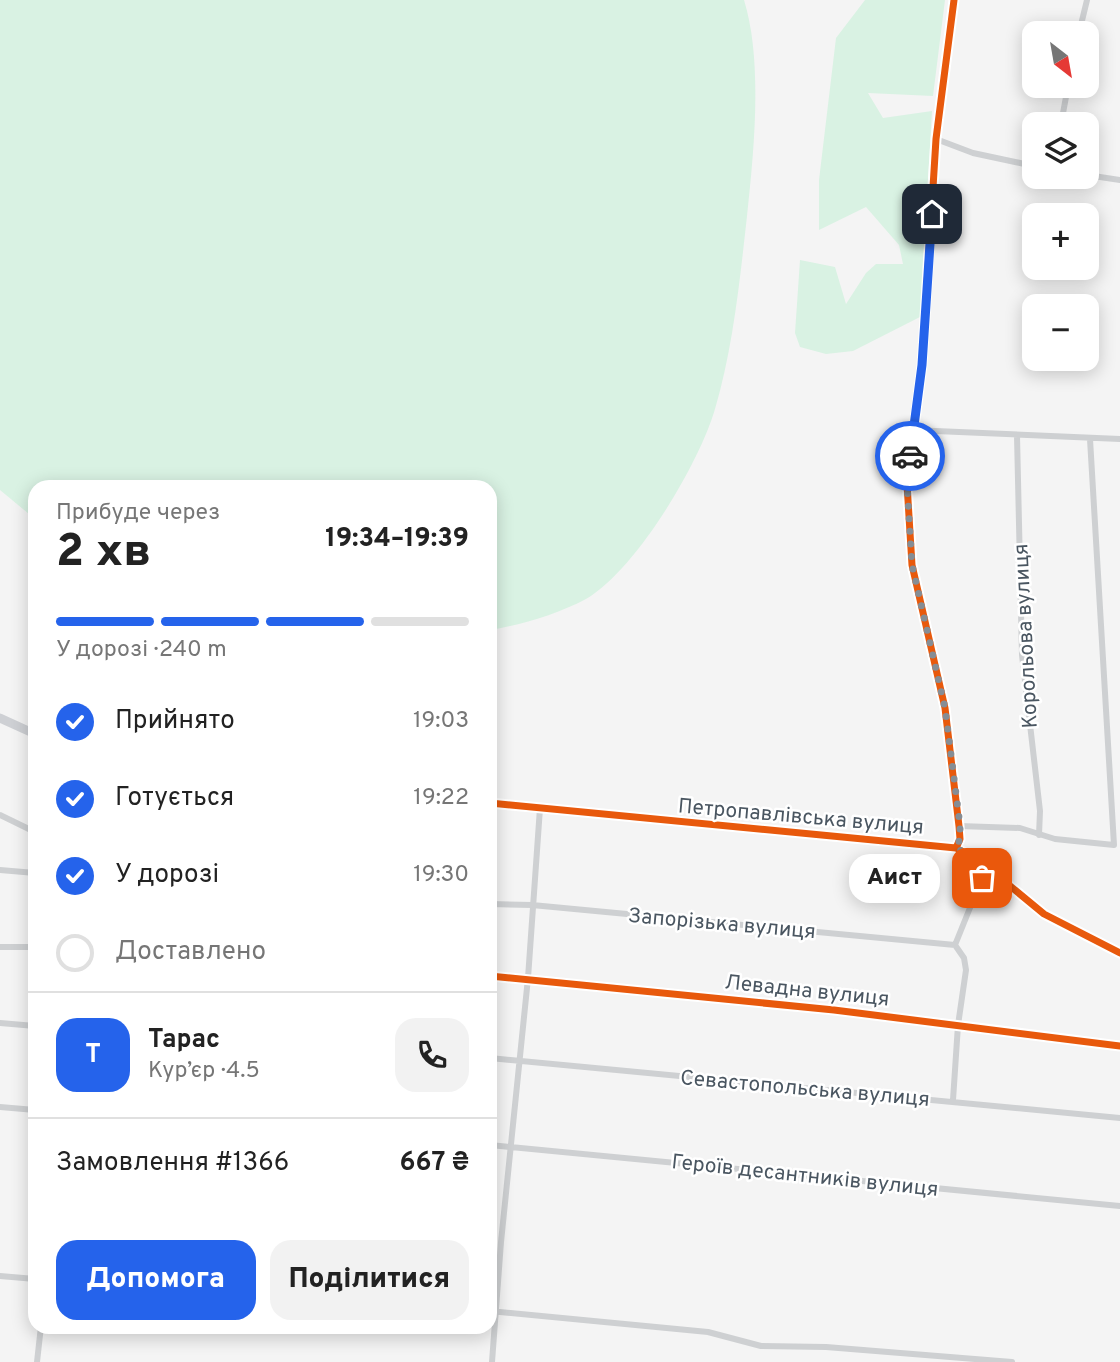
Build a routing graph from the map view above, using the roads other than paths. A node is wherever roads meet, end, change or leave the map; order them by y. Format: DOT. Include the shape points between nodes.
graph roads {
  1 [pos="954,0"];
  2 [pos="1087,0"];
  3 [pos="1082,21"];
  4 [pos="936,139"];
  5 [pos="1022,163"];
  6 [pos="1099,177"];
  7 [pos="1120,180"];
  8 [pos="912,430"];
  9 [pos="1017,436"];
  10 [pos="1090,439"];
  11 [pos="1120,439"];
  12 [pos="0,718"];
  13 [pos="28,731"];
  14 [pos="497,804"];
  15 [pos="540,808"];
  16 [pos="0,815"];
  17 [pos="960,825"];
  18 [pos="28,829"];
  19 [pos="1039,835"];
  20 [pos="956,848"];
  21 [pos="981,862"];
  22 [pos="0,870"];
  23 [pos="28,872"];
  24 [pos="497,904"];
  25 [pos="532,905"];
  26 [pos="955,945"];
  27 [pos="0,947"];
  28 [pos="28,947"];
  29 [pos="1120,953"];
  30 [pos="497,976"];
  31 [pos="528,978"];
  32 [pos="0,1023"];
  33 [pos="28,1025"];
  34 [pos="958,1025"];
  35 [pos="1120,1046"];
  36 [pos="497,1058"];
  37 [pos="521,1060"];
  38 [pos="953,1100"];
  39 [pos="0,1107"];
  40 [pos="28,1109"];
  41 [pos="1120,1118"];
  42 [pos="497,1145"];
  43 [pos="512,1146"];
  44 [pos="1120,1206"];
  45 [pos="0,1276"];
  46 [pos="497,1276"];
  47 [pos="28,1278"];
  48 [pos="497,1311"];
  49 [pos="40,1334"];
  50 [pos="493,1334"];
  51 [pos="37,1362"];
  52 [pos="492,1362"];
  53 [pos="1012,1362"];
  1 -- 4 [label="street"];
  2 -- 3 [label="street"];
  4 -- 5 [label="street" via="972,153"];
  4 -- 8 [label="street" via="922,365"];
  6 -- 7 [label="street"];
  8 -- 9 [label="street"];
  8 -- 17 [label="street" via="907,484 912,565 945,708"];
  9 -- 10 [label="street"];
  9 -- 19 [label="street, Корольова вулиця" via="1022,655"];
  10 -- 11 [label="street"];
  10 -- 19 [label="street" via="1114,845"];
  12 -- 13 [label="street"];
  14 -- 15 [label="street, Петропавлівська вулиця"];
  15 -- 20 [label="street, Петропавлівська вулиця"];
  15 -- 25 [label="street"];
  16 -- 18 [label="street"];
  17 -- 19 [label="street" via="1020,828"];
  17 -- 20 [label="street"];
  20 -- 21 [label="street, Петропавлівська вулиця"];
  21 -- 26 [label="street" via="982,878"];
  21 -- 29 [label="street, Петропавлівська вулиця" via="1044,914"];
  22 -- 23 [label="street"];
  24 -- 25 [label="street, Запорізька вулиця"];
  25 -- 26 [label="street, Запорізька вулиця"];
  25 -- 31 [label="street"];
  26 -- 34 [label="street" via="966,970"];
  27 -- 28 [label="street"];
  30 -- 31 [label="street, Левадна вулиця"];
  31 -- 34 [label="street, Левадна вулиця"];
  31 -- 37 [label="street"];
  32 -- 33 [label="street"];
  34 -- 35 [label="street, Левадна вулиця"];
  34 -- 38 [label="street"];
  36 -- 37 [label="street, Севастопольська вулиця"];
  37 -- 38 [label="street, Севастопольська вулиця"];
  37 -- 43 [label="street"];
  38 -- 41 [label="street, Севастопольська вулиця"];
  39 -- 40 [label="street"];
  42 -- 43 [label="street, Героїв десантників вулиця"];
  43 -- 44 [label="street, Героїв десантників вулиця"];
  43 -- 46 [label="street"];
  45 -- 47 [label="street"];
  48 -- 53 [label="street" via="708,1332 761,1346"];
  49 -- 51 [label="street"];
  50 -- 52 [label="street"];
}
